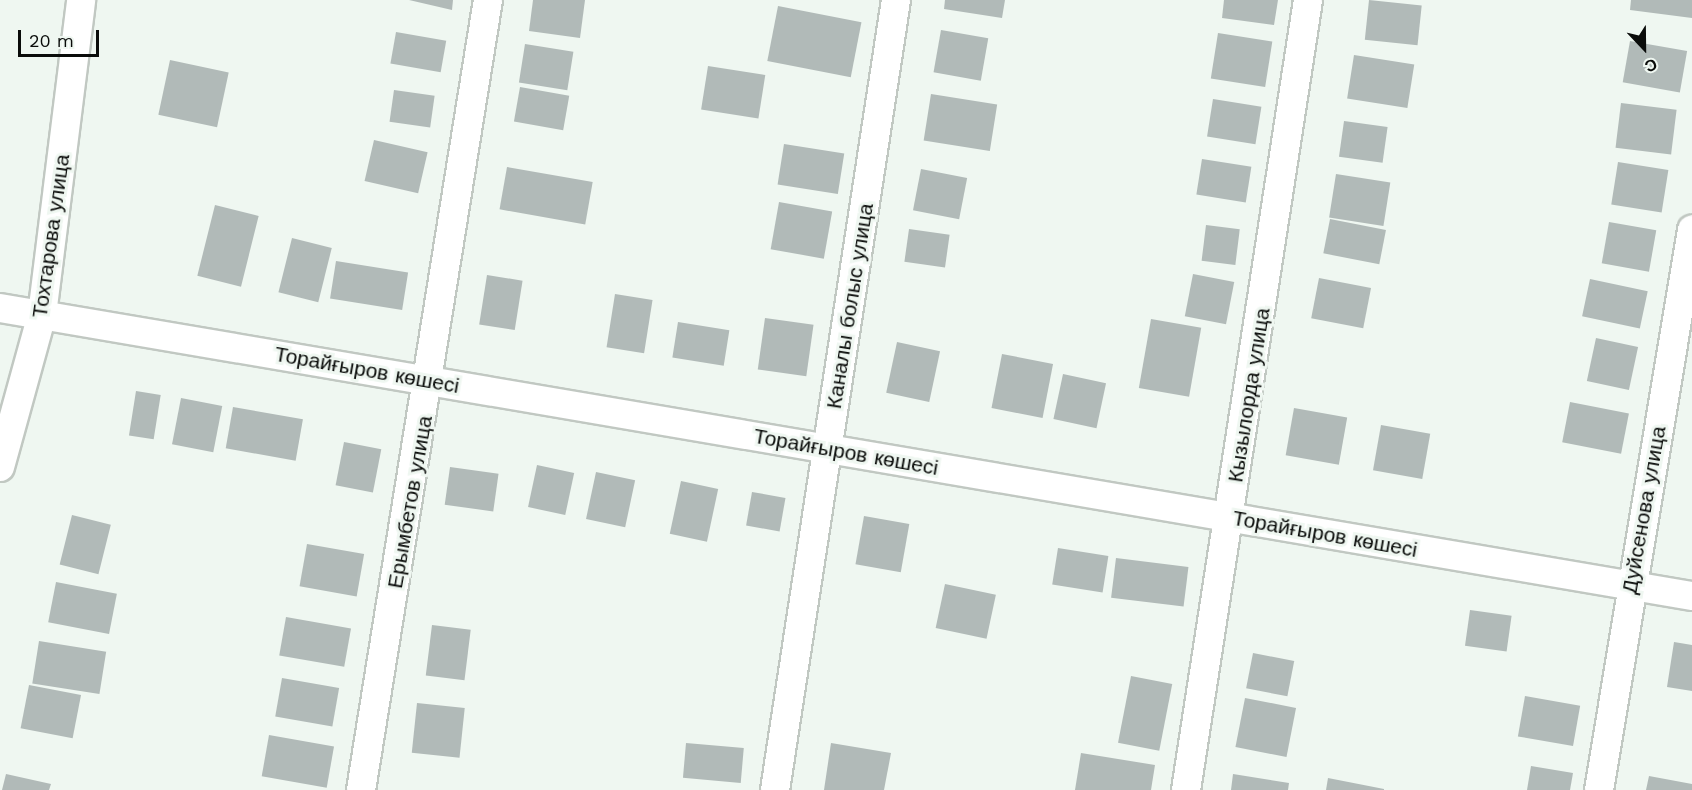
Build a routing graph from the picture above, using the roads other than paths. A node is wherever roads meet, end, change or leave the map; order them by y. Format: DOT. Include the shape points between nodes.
graph roads {
  1 [pos="81,0"];
  2 [pos="488,0"];
  3 [pos="896,0"];
  4 [pos="1308,0"];
  5 [pos="1692,230"];
  6 [pos="0,308"];
  7 [pos="42,315"];
  8 [pos="430,381"];
  9 [pos="828,448"];
  10 [pos="0,467"];
  11 [pos="1230,517"];
  12 [pos="1631,586"];
  13 [pos="1692,596"];
  14 [pos="361,790"];
  15 [pos="776,790"];
  16 [pos="1186,790"];
  17 [pos="1599,790"];
  1 -- 7 [label="street, Тохтарова улица"];
  2 -- 8 [label="street, Ерымбетов улица"];
  3 -- 9 [label="street, Каналы болыс улица"];
  4 -- 11 [label="street, Кызылорда улица"];
  5 -- 12 [label="street, Дуйсенова улица"];
  6 -- 7 [label="street, Торайғыров көшесі"];
  7 -- 8 [label="street, Торайғыров көшесі"];
  7 -- 10 [label="street, Тохтарова улица"];
  8 -- 9 [label="street, Торайғыров көшесі"];
  8 -- 14 [label="street, Ерымбетов улица"];
  9 -- 11 [label="street, Торайғыров көшесі"];
  9 -- 15 [label="street, Каналы болыс улица"];
  11 -- 12 [label="street, Торайғыров көшесі"];
  11 -- 16 [label="street, Кызылорда улица"];
  12 -- 13 [label="street, Торайғыров көшесі"];
  12 -- 17 [label="street, Дуйсенова улица"];
}
